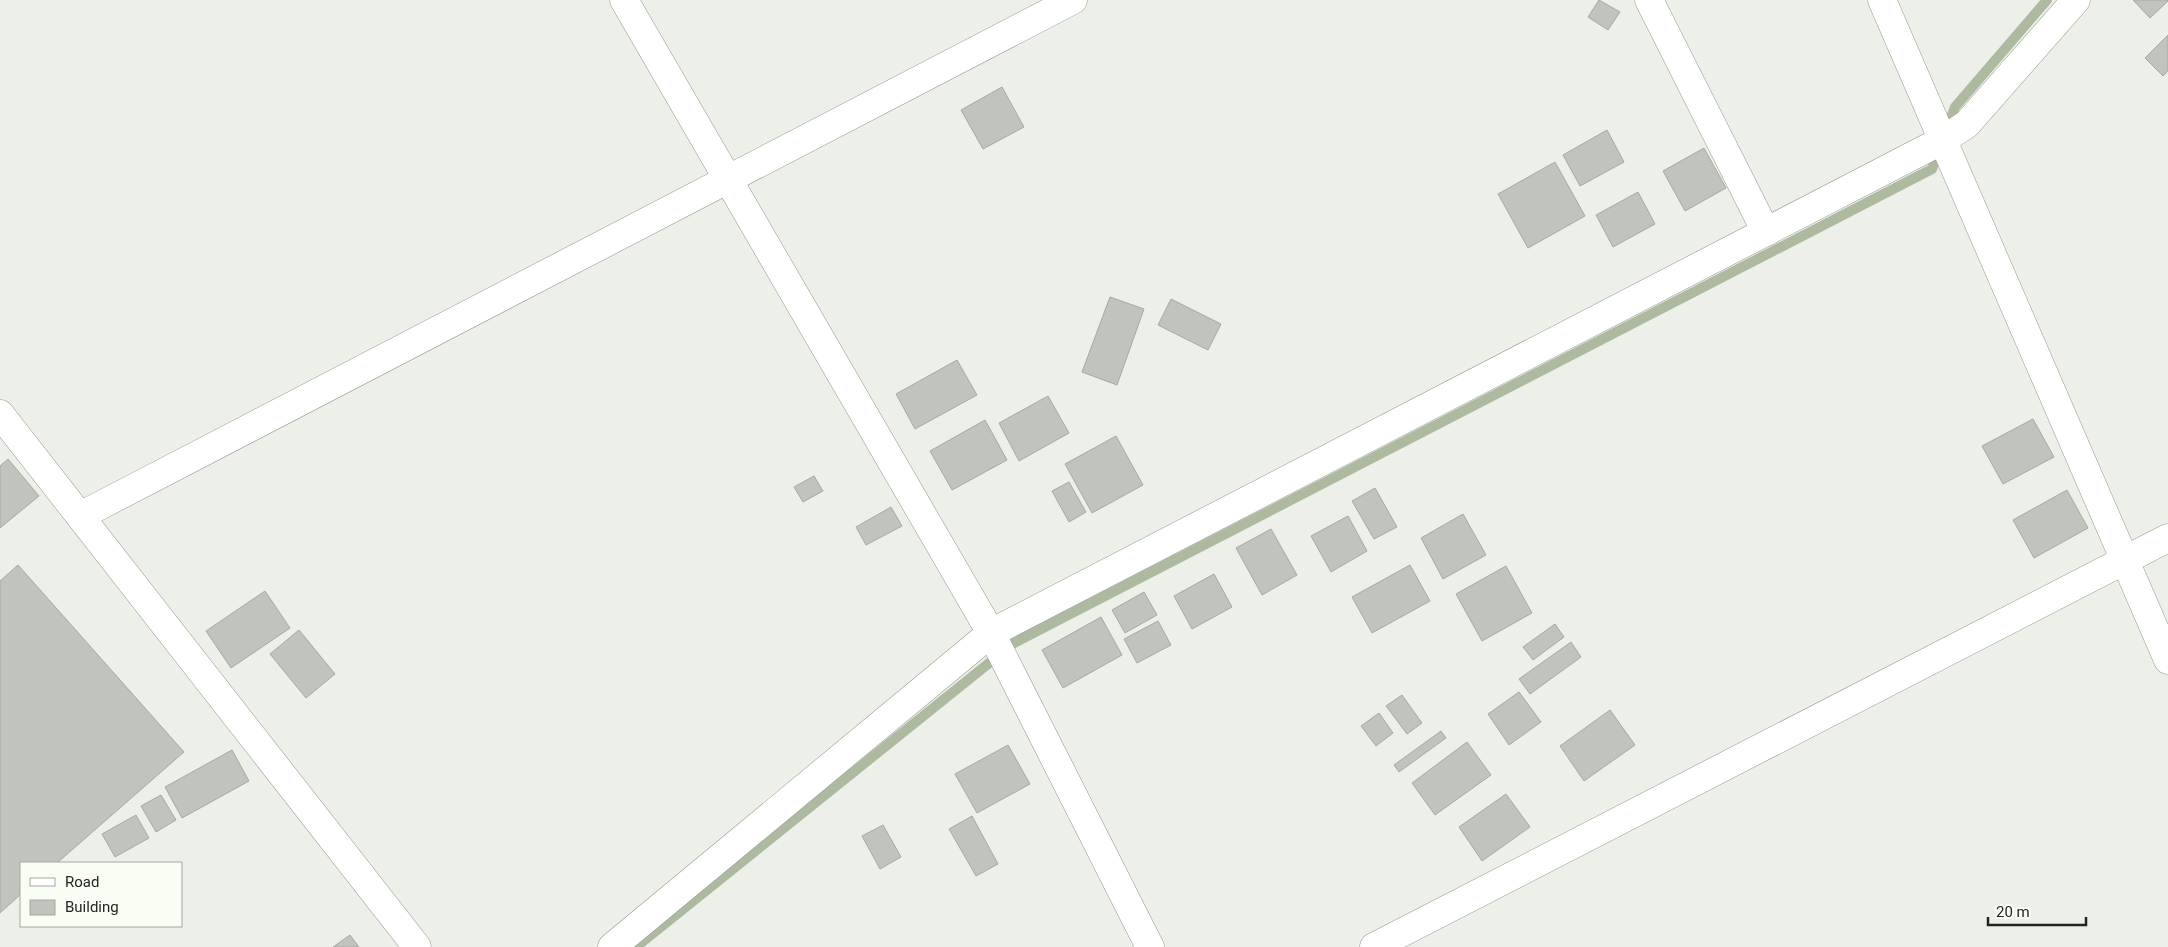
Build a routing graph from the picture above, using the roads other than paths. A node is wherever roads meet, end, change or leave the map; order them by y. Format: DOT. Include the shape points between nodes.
graph roads {
  1 [pos="624,0"];
  2 [pos="1073,0"];
  3 [pos="1649,0"];
  4 [pos="1882,0"];
  5 [pos="2076,0"];
  6 [pos="1943,140"];
  7 [pos="729,178"];
  8 [pos="1766,232"];
  9 [pos="0,414"];
  10 [pos="80,516"];
  11 [pos="2168,538"];
  12 [pos="2125,561"];
  13 [pos="991,634"];
  14 [pos="2168,660"];
  15 [pos="417,947"];
  16 [pos="612,947"];
  17 [pos="1150,947"];
  18 [pos="1374,947"];
  1 -- 7 [label="street"];
  2 -- 7 [label="street"];
  3 -- 8 [label="street"];
  4 -- 6 [label="street"];
  5 -- 6 [label="street" via="1967,124"];
  6 -- 8 [label="street"];
  6 -- 12 [label="street"];
  7 -- 10 [label="street"];
  7 -- 13 [label="street"];
  8 -- 13 [label="street"];
  9 -- 10 [label="street"];
  10 -- 15 [label="street"];
  11 -- 12 [label="street"];
  12 -- 14 [label="street"];
  12 -- 18 [label="street"];
  13 -- 16 [label="street"];
  13 -- 17 [label="street"];
}
